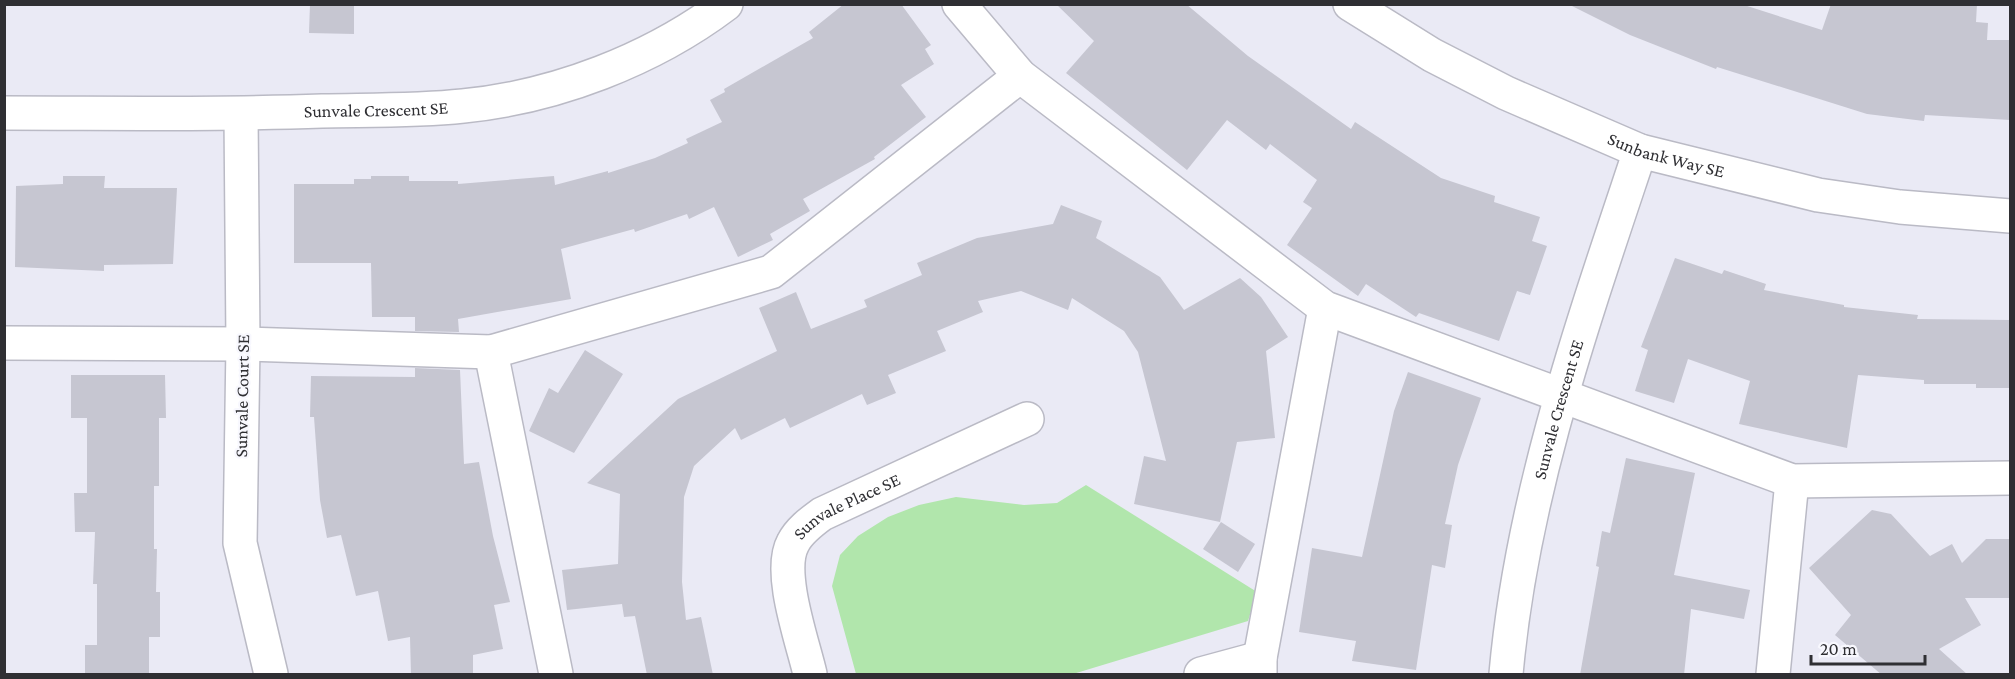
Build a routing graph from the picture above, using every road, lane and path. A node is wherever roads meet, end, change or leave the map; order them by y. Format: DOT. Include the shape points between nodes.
graph roads {
  1 [pos="726,4"];
  2 [pos="959,4"];
  3 [pos="1350,4"];
  4 [pos="1020,76"];
  5 [pos="4,112"];
  6 [pos="241,114"];
  7 [pos="1640,151"];
  8 [pos="2010,216"];
  9 [pos="1325,308"];
  10 [pos="4,343"];
  11 [pos="243,344"];
  12 [pos="491,352"];
  13 [pos="1560,394"];
  14 [pos="1027,418"];
  15 [pos="2010,478"];
  16 [pos="1792,481"];
  17 [pos="1260,666"];
  18 [pos="271,675"];
  19 [pos="556,675"];
  20 [pos="810,675"];
  21 [pos="1201,675"];
  22 [pos="1506,675"];
  23 [pos="1773,675"];
  1 -- 6 [label="street, Sunvale Crescent SE" via="680,35 634,58 520,96 463,106"];
  2 -- 4 [label="street"];
  3 -- 7 [label="street, Sunbank Way SE" via="1432,56"];
  4 -- 9 [label="street"];
  4 -- 12 [label="street" via="771,272"];
  5 -- 6 [label="street, Sunvale Crescent SE"];
  6 -- 11 [label="street, Sunvale Court SE"];
  7 -- 8 [label="street, Sunbank Way SE" via="1818,195 1900,207"];
  7 -- 13 [label="street, Sunvale Crescent SE"];
  9 -- 13 [label="street"];
  9 -- 17 [label="street"];
  10 -- 11 [label="street"];
  11 -- 12 [label="street"];
  11 -- 18 [label="street, Sunvale Court SE" via="240,543"];
  12 -- 19 [label="street"];
  13 -- 16 [label="street"];
  13 -- 22 [label="street, Sunvale Crescent SE" via="1511,618"];
  14 -- 20 [label="street, Sunvale Place SE" via="822,514 804,528 792,544 790,591"];
  15 -- 16 [label="street"];
  16 -- 23 [label="street"];
  17 -- 21 [label="street"];
}
